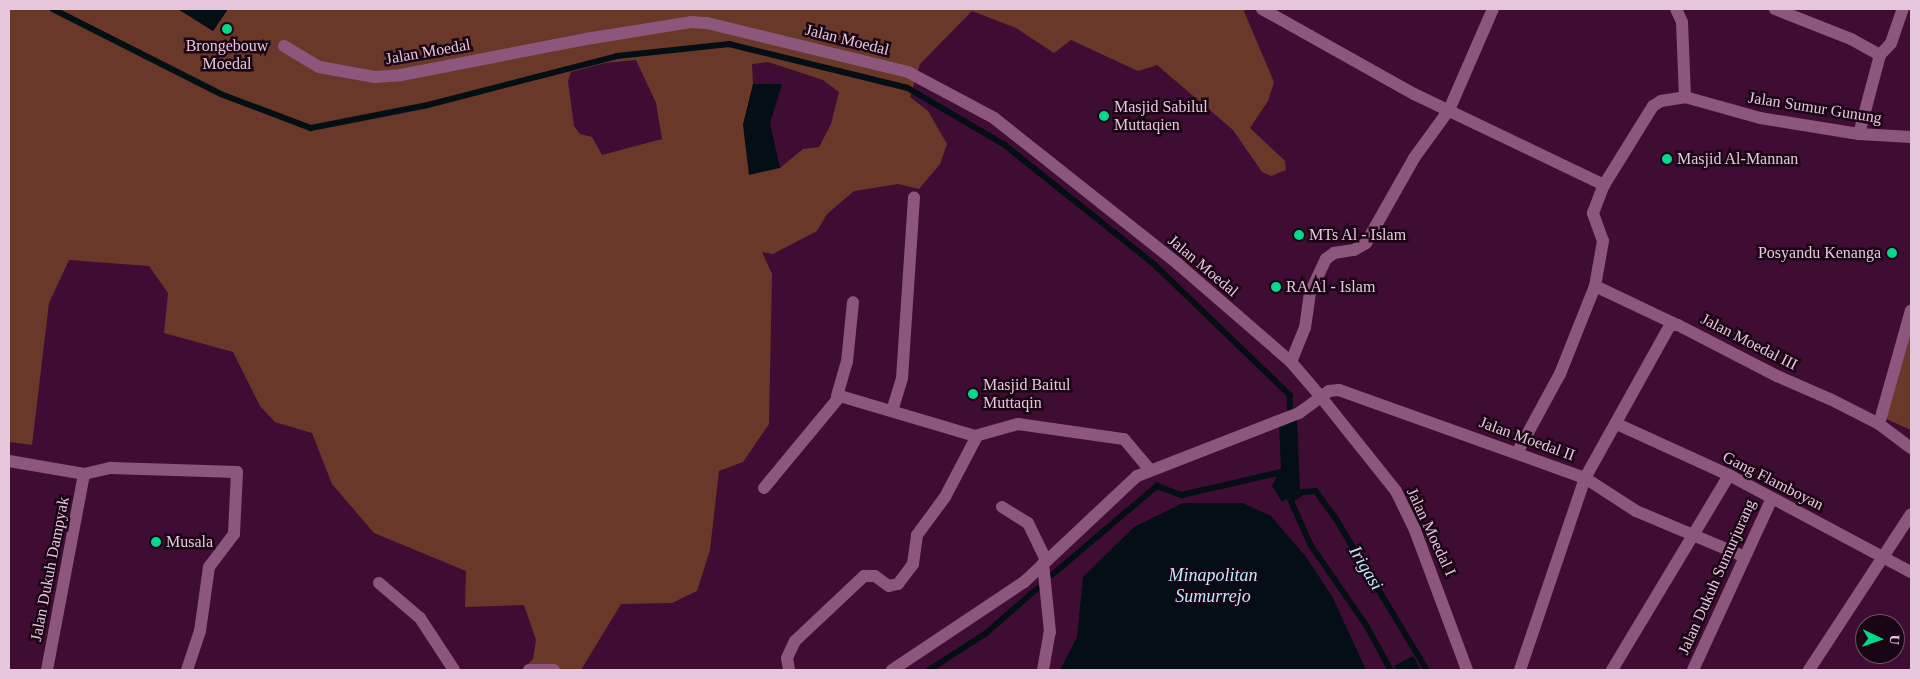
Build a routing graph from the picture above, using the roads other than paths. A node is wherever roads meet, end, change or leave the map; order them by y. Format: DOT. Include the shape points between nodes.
graph roads {
  1 [pos="1262,9"];
  2 [pos="1493,9"];
  3 [pos="1676,9"];
  4 [pos="1686,9"];
  5 [pos="1775,9"];
  6 [pos="1904,9"];
  7 [pos="1682,22"];
  8 [pos="284,46"];
  9 [pos="1880,55"];
  10 [pos="1685,97"];
  11 [pos="1449,110"];
  12 [pos="1859,134"];
  13 [pos="1911,137"];
  14 [pos="1604,185"];
  15 [pos="914,197"];
  16 [pos="1595,286"];
  17 [pos="853,302"];
  18 [pos="1911,310"];
  19 [pos="1675,324"];
  20 [pos="1291,362"];
  21 [pos="1308,380"];
  22 [pos="837,396"];
  23 [pos="1321,396"];
  24 [pos="892,411"];
  25 [pos="1617,424"];
  26 [pos="1879,424"];
  27 [pos="977,436"];
  28 [pos="1911,448"];
  29 [pos="1518,451"];
  30 [pos="9,461"];
  31 [pos="1150,470"];
  32 [pos="84,474"];
  33 [pos="1729,475"];
  34 [pos="1585,478"];
  35 [pos="764,488"];
  36 [pos="1772,498"];
  37 [pos="1002,507"];
  38 [pos="1911,514"];
  39 [pos="1692,535"];
  40 [pos="1743,556"];
  41 [pos="1882,557"];
  42 [pos="1044,562"];
  43 [pos="1911,572"];
  44 [pos="379,583"];
  45 [pos="47,670"];
  46 [pos="187,670"];
  47 [pos="454,670"];
  48 [pos="529,670"];
  49 [pos="554,670"];
  50 [pos="789,670"];
  51 [pos="892,670"];
  52 [pos="1043,670"];
  53 [pos="1468,670"];
  54 [pos="1520,670"];
  55 [pos="1612,670"];
  56 [pos="1693,670"];
  57 [pos="1809,670"];
  1 -- 11 [label="street" via="1262,12"];
  2 -- 11 [label="street"];
  3 -- 7 [label="street"];
  4 -- 7 [label="street"];
  5 -- 9 [label="street" via="1851,39"];
  6 -- 9 [label="street" via="1891,43"];
  7 -- 10 [label="street"];
  8 -- 20 [label="street, Jalan Moedal" via="319,67 374,76 401,75 691,22 707,23 908,72 994,118 1178,264"];
  9 -- 12 [label="street"];
  10 -- 12 [label="street, Jalan Sumur Gunung" via="1760,118"];
  10 -- 14 [label="street" via="1652,106"];
  11 -- 14 [label="street"];
  11 -- 20 [label="street" via="1414,158 1366,243 1354,250 1334,253 1326,259 1310,293 1305,328"];
  12 -- 13 [label="street, Jalan Sumur Gunung"];
  14 -- 16 [label="street" via="1594,213 1603,241"];
  15 -- 24 [label="street" via="902,378"];
  16 -- 19 [label="street"];
  16 -- 29 [label="street" via="1560,374"];
  17 -- 22 [label="street" via="847,362"];
  18 -- 26 [label="street"];
  19 -- 25 [label="street, Jalan Moedal III" via="1670,325"];
  19 -- 26 [label="street, Jalan Moedal III"];
  20 -- 21 [label="street, Jalan Moedal"];
  21 -- 23 [label="street, Jalan Moedal I"];
  22 -- 24 [label="street"];
  22 -- 35 [label="street"];
  23 -- 29 [label="street, Jalan Moedal II" via="1338,390"];
  23 -- 31 [label="street" via="1299,413"];
  23 -- 53 [label="street, Jalan Moedal I" via="1396,491 1433,570"];
  24 -- 27 [label="street"];
  25 -- 33 [label="street, Gang Flamboyan"];
  25 -- 34 [label="street"];
  26 -- 28 [label="street, Jalan Moedal III"];
  27 -- 31 [label="street" via="1018,424 1124,439"];
  27 -- 50 [label="street" via="945,497 917,535 913,564 898,584 889,586 875,576 864,576 794,641 787,658"];
  29 -- 34 [label="street, Jalan Moedal II"];
  30 -- 32 [label="street"];
  31 -- 42 [label="street" via="1137,476"];
  32 -- 45 [label="street, Jalan Dukuh Dampyak"];
  32 -- 46 [label="street" via="112,468 237,472 234,534 209,567 200,631"];
  33 -- 36 [label="street, Gang Flamboyan"];
  33 -- 39 [label="street"];
  34 -- 39 [label="street" via="1636,511"];
  34 -- 54 [label="street, Jalan Moedal II"];
  36 -- 40 [label="street, Jalan Dukuh Sumurjurang"];
  36 -- 41 [label="street, Gang Flamboyan"];
  37 -- 42 [label="street" via="1028,523"];
  38 -- 41 [label="street"];
  39 -- 40 [label="street"];
  39 -- 55 [label="street"];
  40 -- 56 [label="street, Jalan Dukuh Sumurjurang"];
  41 -- 43 [label="street, Gang Flamboyan"];
  41 -- 57 [label="street"];
  42 -- 51 [label="street" via="1024,582"];
  42 -- 52 [label="street" via="1050,632"];
  44 -- 47 [label="street" via="420,618"];
  48 -- 49 [label="street"];
}
